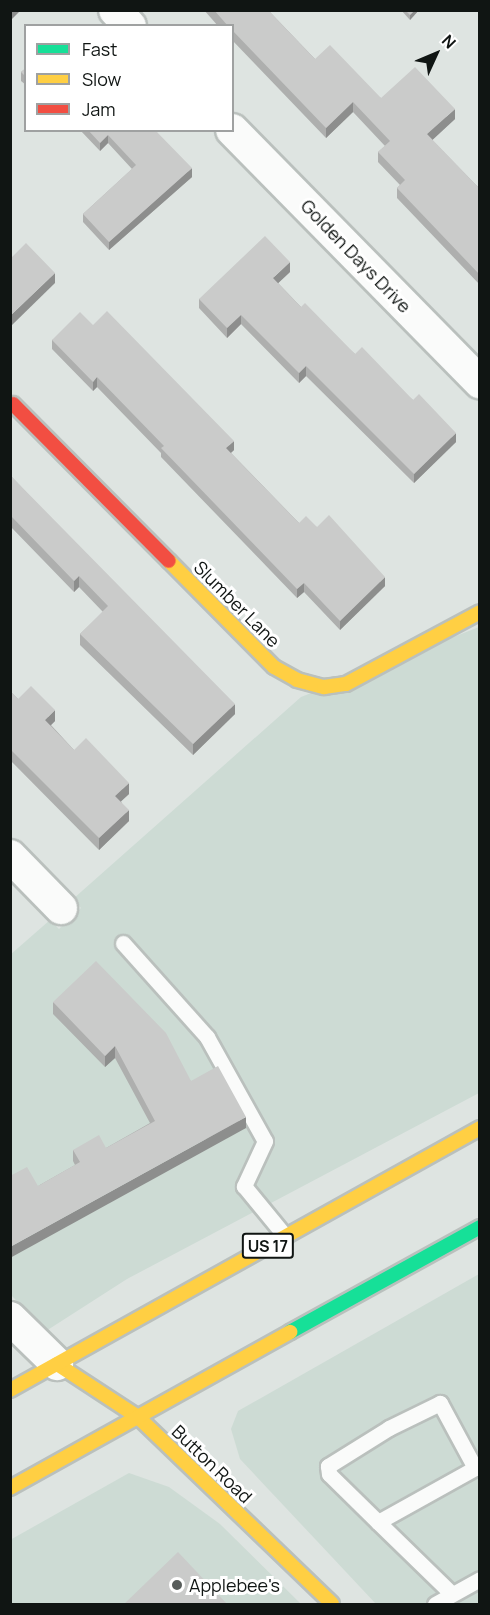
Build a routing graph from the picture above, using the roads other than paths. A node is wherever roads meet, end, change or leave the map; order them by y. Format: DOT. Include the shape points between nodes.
graph roads {
  1 [pos="115,10"];
  2 [pos="128,24"];
  3 [pos="234,132"];
  4 [pos="480,382"];
  5 [pos="13,404"];
  6 [pos="480,612"];
  7 [pos="10,856"];
  8 [pos="61,908"];
  9 [pos="123,944"];
  10 [pos="480,1128"];
  11 [pos="480,1227"];
  12 [pos="285,1236"];
  13 [pos="10,1318"];
  14 [pos="57,1364"];
  15 [pos="10,1390"];
  16 [pos="138,1417"];
  17 [pos="10,1488"];
  18 [pos="378,1522"];
  19 [pos="480,1579"];
  20 [pos="452,1594"];
  21 [pos="332,1605"];
  22 [pos="435,1605"];
  1 -- 2 [label="street"];
  3 -- 4 [label="street, Golden Days Drive"];
  5 -- 6 [label="main road, Slumber Lane" via="274,667 297,680 324,687 346,684"];
  7 -- 8 [label="street"];
  9 -- 12 [label="lane" via="207,1036 265,1141 244,1186"];
  10 -- 12 [label="main road, US 17"];
  11 -- 16 [label="main road"];
  12 -- 14 [label="main road, US 17"];
  13 -- 14 [label="street"];
  14 -- 15 [label="main road, US 17"];
  14 -- 16 [label="main road, Button Road"];
  16 -- 17 [label="main road"];
  16 -- 21 [label="main road, Button Road"];
  18 -- 18 [label="lane" via="475,1468 440,1403 389,1428 328,1466 329,1474"];
  18 -- 20 [label="lane"];
  19 -- 20 [label="lane"];
  20 -- 22 [label="lane"];
}
